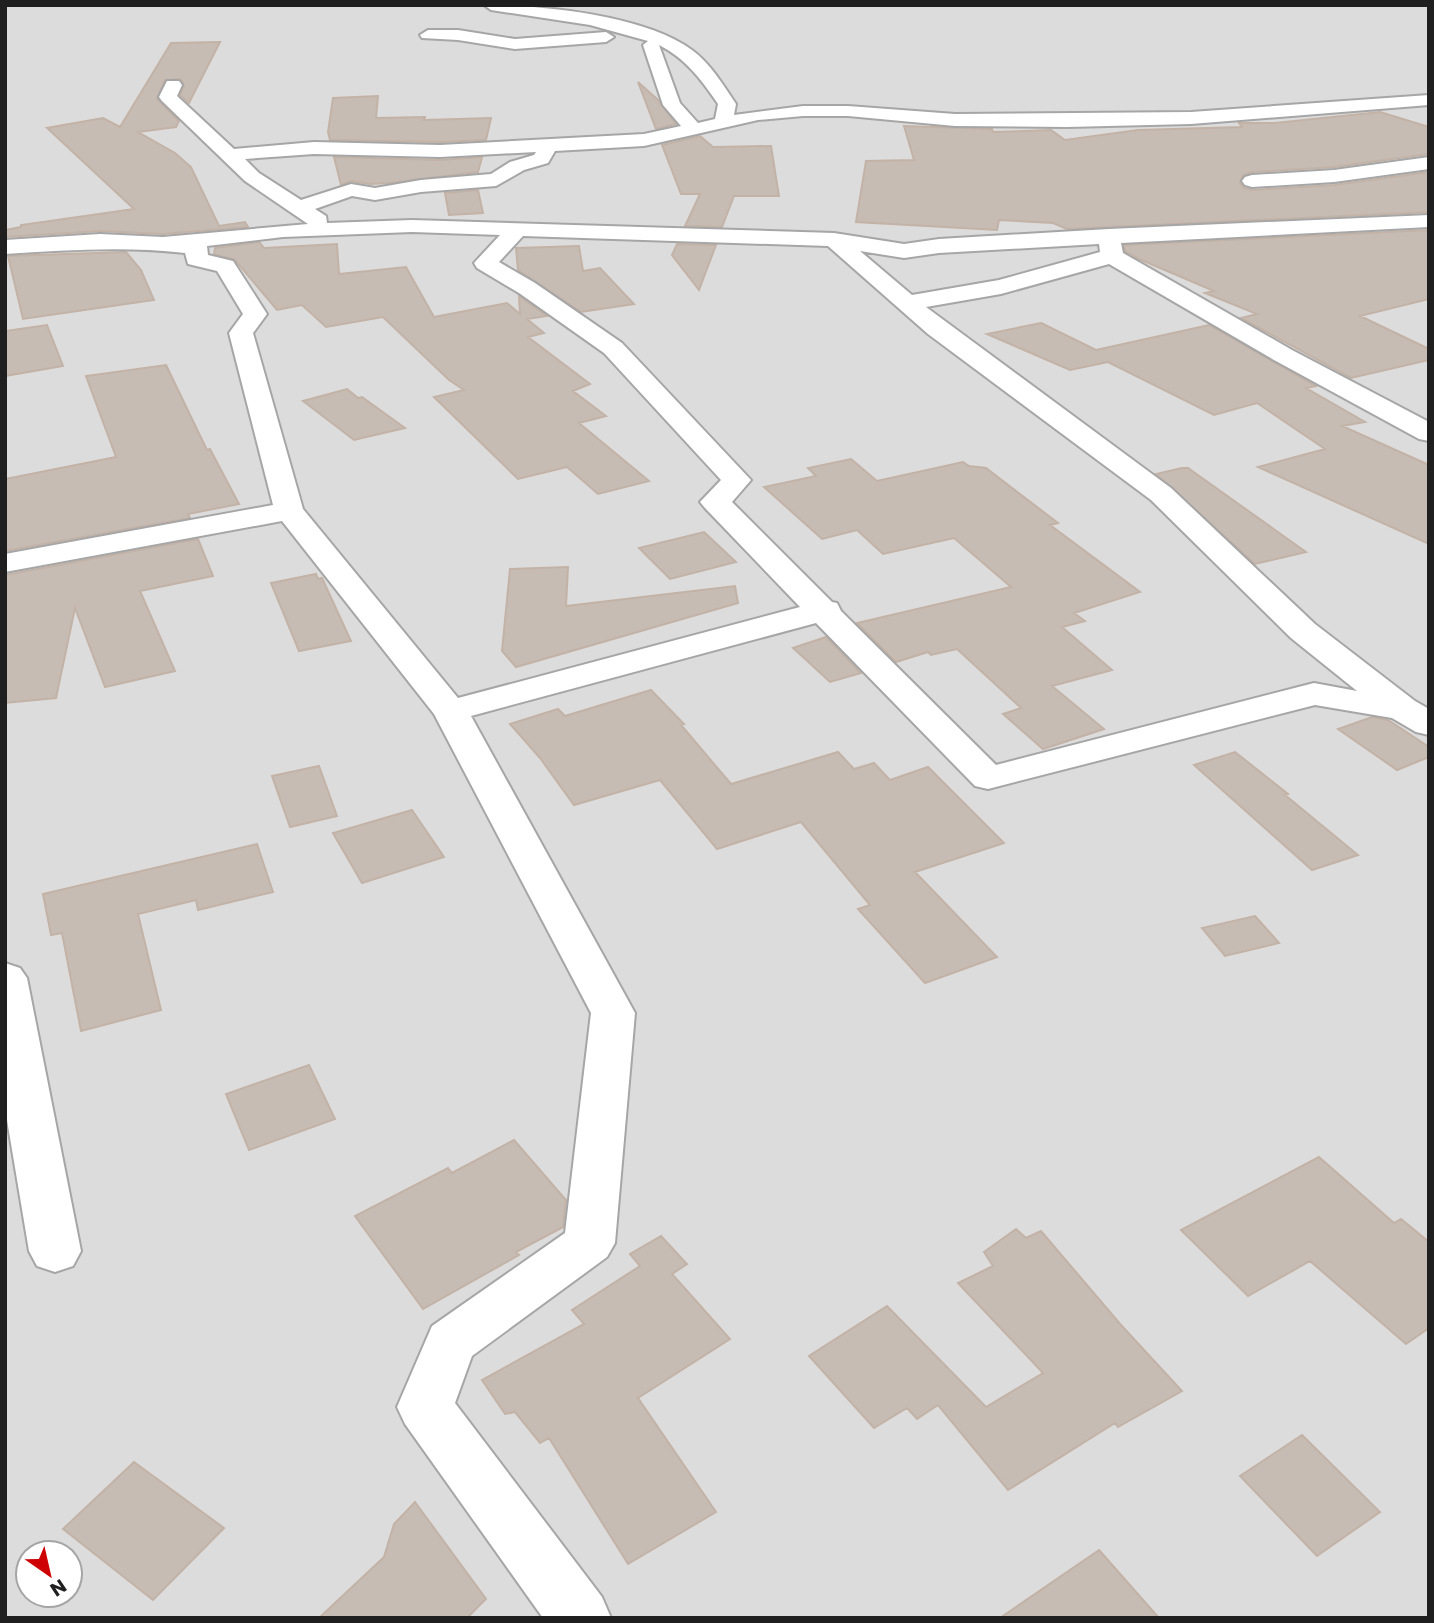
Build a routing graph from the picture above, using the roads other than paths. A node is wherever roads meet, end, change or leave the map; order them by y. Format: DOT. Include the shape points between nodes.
graph roads {
  1 [pos="491,5"];
  2 [pos="428,34"];
  3 [pos="661,45"];
  4 [pos="173,85"];
  5 [pos="1426,102"];
  6 [pos="724,121"];
  7 [pos="695,130"];
  8 [pos="548,146"];
  9 [pos="229,155"];
  10 [pos="1429,163"];
  11 [pos="1252,181"];
  12 [pos="299,208"];
  13 [pos="1429,221"];
  14 [pos="328,229"];
  15 [pos="518,229"];
  16 [pos="834,240"];
  17 [pos="163,244"];
  18 [pos="1110,246"];
  19 [pos="5,247"];
  20 [pos="906,303"];
  21 [pos="1429,433"];
  22 [pos="289,511"];
  23 [pos="5,563"];
  24 [pos="825,610"];
  25 [pos="1402,709"];
  26 [pos="450,711"];
  27 [pos="1429,724"];
  28 [pos="5,978"];
  29 [pos="55,1251"];
  30 [pos="580,1618"];
  1 -- 3 [label="street" via="571,18 654,38"];
  2 -- 3 [label="street" via="515,44 600,36"];
  3 -- 6 [label="street" via="683,51 708,77 727,104"];
  3 -- 7 [label="street" via="672,105"];
  4 -- 9 [label="street" via="168,97"];
  5 -- 6 [label="street" via="1170,119 955,120 814,111"];
  6 -- 7 [label="street"];
  7 -- 8 [label="street"];
  8 -- 9 [label="street" via="440,151 314,148"];
  8 -- 12 [label="street" via="541,159 517,166 496,180 375,194 351,190"];
  9 -- 12 [label="street" via="252,177"];
  10 -- 11 [label="street"];
  12 -- 14 [label="street"];
  13 -- 18 [label="street"];
  14 -- 15 [label="street"];
  14 -- 17 [label="street"];
  15 -- 16 [label="street"];
  15 -- 24 [label="street" via="485,263 613,348 737,480 715,502"];
  16 -- 18 [label="street" via="904,251 939,246"];
  16 -- 20 [label="street"];
  17 -- 19 [label="street" via="100,241"];
  17 -- 22 [label="street" via="197,248 196,259 225,266 255,314 241,333"];
  18 -- 20 [label="street" via="1001,287"];
  18 -- 21 [label="street" via="1283,355"];
  20 -- 25 [label="street" via="1161,494 1303,631"];
  22 -- 23 [label="street"];
  22 -- 26 [label="street"];
  24 -- 25 [label="street" via="988,778 1314,694"];
  24 -- 26 [label="street"];
  25 -- 27 [label="street"];
  26 -- 30 [label="street" via="613,1013 589,1243 450,1342 425,1407"];
  28 -- 29 [label="street"];
}
